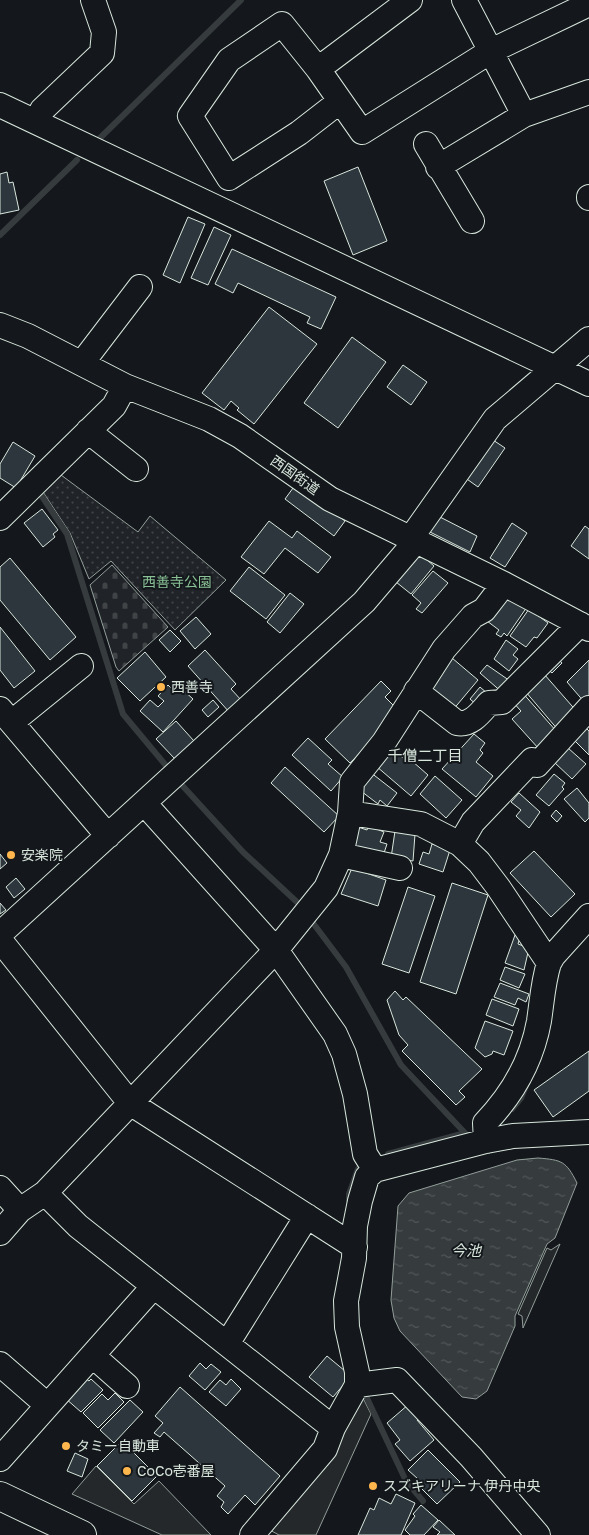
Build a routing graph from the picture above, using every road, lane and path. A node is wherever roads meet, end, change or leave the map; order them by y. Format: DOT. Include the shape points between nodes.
graph roads {
  1 [pos="94,0"];
  2 [pos="410,0"];
  3 [pos="464,0"];
  4 [pos="589,4"];
  5 [pos="491,51"];
  6 [pos="318,69"];
  7 [pos="589,92"];
  8 [pos="339,102"];
  9 [pos="0,105"];
  10 [pos="524,116"];
  11 [pos="36,122"];
  12 [pos="426,144"];
  13 [pos="438,167"];
  14 [pos="472,221"];
  15 [pos="140,286"];
  16 [pos="0,325"];
  17 [pos="589,339"];
  18 [pos="82,363"];
  19 [pos="553,368"];
  20 [pos="589,384"];
  21 [pos="126,386"];
  22 [pos="88,431"];
  23 [pos="136,469"];
  24 [pos="3,509"];
  25 [pos="414,540"];
  26 [pos="504,584"];
  27 [pos="586,626"];
  28 [pos="81,666"];
  29 [pos="416,691"];
  30 [pos="589,708"];
  31 [pos="6,715"];
  32 [pos="144,803"];
  33 [pos="350,813"];
  34 [pos="108,836"];
  35 [pos="460,844"];
  36 [pos="341,855"];
  37 [pos="400,868"];
  38 [pos="589,916"];
  39 [pos="0,934"];
  40 [pos="0,940"];
  41 [pos="276,950"];
  42 [pos="549,963"];
  43 [pos="130,1103"];
  44 [pos="589,1132"];
  45 [pos="486,1141"];
  46 [pos="375,1170"];
  47 [pos="0,1188"];
  48 [pos="45,1193"];
  49 [pos="20,1210"];
  50 [pos="307,1216"];
  51 [pos="0,1233"];
  52 [pos="355,1247"];
  53 [pos="154,1286"];
  54 [pos="227,1344"];
  55 [pos="93,1356"];
  56 [pos="0,1364"];
  57 [pos="357,1385"];
  58 [pos="128,1386"];
  59 [pos="47,1405"];
  60 [pos="333,1428"];
  61 [pos="0,1459"];
  62 [pos="0,1496"];
  63 [pos="82,1535"];
  64 [pos="252,1535"];
  65 [pos="538,1535"];
  1 -- 11 [label="street" via="104,32 102,53 42,110"];
  2 -- 6 [label="street"];
  3 -- 5 [label="street"];
  4 -- 5 [label="street"];
  5 -- 8 [label="street" via="362,132"];
  5 -- 10 [label="street"];
  6 -- 8 [label="street"];
  6 -- 8 [label="street" via="282,24 229,60 190,116 229,178 299,133"];
  7 -- 10 [label="street"];
  9 -- 11 [label="street"];
  10 -- 13 [label="street"];
  11 -- 19 [label="street"];
  12 -- 13 [label="street"];
  13 -- 14 [label="street"];
  15 -- 18 [label="street"];
  16 -- 18 [label="street, 西国街道"];
  17 -- 19 [label="street"];
  18 -- 21 [label="street, 西国街道"];
  19 -- 20 [label="street"];
  19 -- 25 [label="street" via="496,419"];
  21 -- 22 [label="street" via="114,406"];
  21 -- 25 [label="street, 西国街道" via="209,419 240,436 330,499"];
  22 -- 23 [label="street"];
  22 -- 24 [label="street"];
  25 -- 26 [label="street, 西国街道"];
  25 -- 32 [label="street" via="364,602"];
  26 -- 27 [label="street, 西国街道"];
  26 -- 29 [label="street" via="484,610 473,616 444,649"];
  27 -- 29 [label="street" via="502,702 490,703 474,719 462,724"];
  28 -- 31 [label="street"];
  29 -- 33 [label="street" via="384,742 352,782"];
  30 -- 35 [label="street" via="537,765 532,760 529,777 473,822"];
  31 -- 34 [label="street"];
  32 -- 34 [label="street"];
  32 -- 41 [label="street"];
  33 -- 35 [label="street" via="421,824"];
  33 -- 36 [label="street"];
  34 -- 39 [label="street"];
  35 -- 42 [label="street" via="498,887"];
  36 -- 37 [label="street"];
  36 -- 41 [label="street" via="326,888"];
  38 -- 42 [label="street"];
  40 -- 43 [label="street"];
  41 -- 43 [label="street"];
  41 -- 46 [label="street" via="335,1034 344,1054 355,1094 365,1154"];
  42 -- 45 [label="street" via="527,1061 508,1096 485,1124"];
  43 -- 48 [label="street"];
  43 -- 50 [label="street"];
  44 -- 45 [label="street" via="541,1133"];
  45 -- 46 [label="street"];
  46 -- 52 [label="street" via="367,1177 360,1201"];
  47 -- 49 [label="street"];
  48 -- 49 [label="street"];
  48 -- 53 [label="street" via="78,1226"];
  49 -- 51 [label="street"];
  50 -- 52 [label="street"];
  50 -- 54 [label="street"];
  52 -- 57 [label="street" via="346,1301 347,1328"];
  53 -- 54 [label="street"];
  53 -- 55 [label="street"];
  54 -- 60 [label="street"];
  55 -- 58 [label="street"];
  55 -- 59 [label="street"];
  56 -- 59 [label="street"];
  57 -- 60 [label="street"];
  57 -- 65 [label="street" via="397,1380 471,1457"];
  59 -- 61 [label="street"];
  60 -- 64 [label="street" via="325,1449"];
  62 -- 63 [label="highway"];
}
